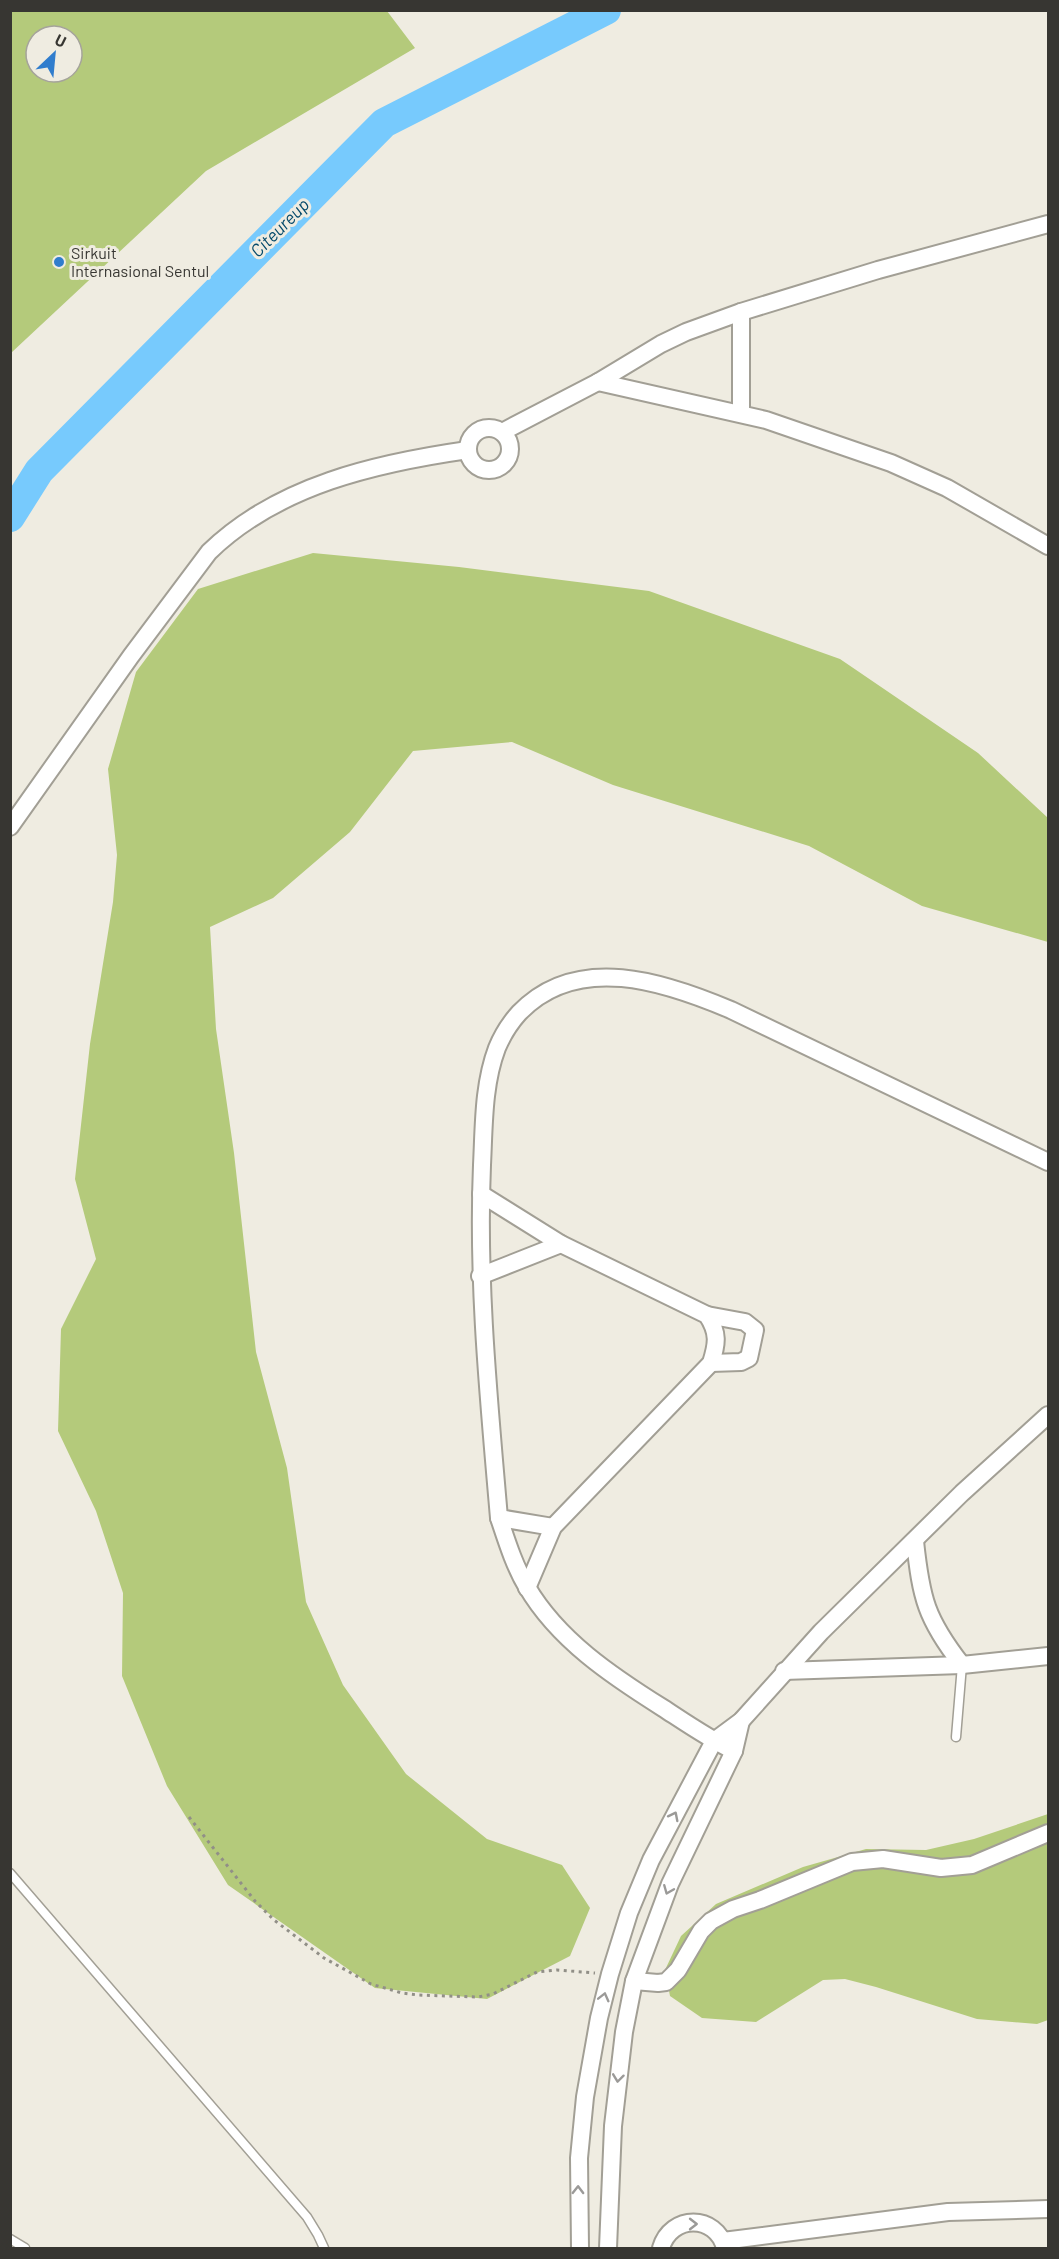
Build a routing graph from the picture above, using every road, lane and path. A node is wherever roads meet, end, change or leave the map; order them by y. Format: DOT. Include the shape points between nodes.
graph roads {
  1 [pos="1048,224"];
  2 [pos="741,312"];
  3 [pos="598,382"];
  4 [pos="741,413"];
  5 [pos="502,432"];
  6 [pos="468,450"];
  7 [pos="1048,546"];
  8 [pos="10,827"];
  9 [pos="1048,1162"];
  10 [pos="481,1194"];
  11 [pos="561,1244"];
  12 [pos="480,1276"];
  13 [pos="707,1315"];
  14 [pos="711,1363"];
  15 [pos="1048,1415"];
  16 [pos="499,1518"];
  17 [pos="553,1527"];
  18 [pos="915,1541"];
  19 [pos="527,1588"];
  20 [pos="1048,1656"];
  21 [pos="962,1665"];
  22 [pos="784,1671"];
  23 [pos="741,1721"];
  24 [pos="956,1737"];
  25 [pos="714,1741"];
  26 [pos="734,1751"];
  27 [pos="189,1817"];
  28 [pos="1048,1833"];
  29 [pos="10,1873"];
  30 [pos="610,1974"];
  31 [pos="634,1981"];
  32 [pos="1048,2209"];
  33 [pos="10,2239"];
  34 [pos="724,2245"];
  35 [pos="25,2248"];
  36 [pos="324,2248"];
  37 [pos="580,2248"];
  38 [pos="608,2248"];
  39 [pos="661,2248"];
  1 -- 2 [label="street"];
  2 -- 3 [label="street" via="669,340"];
  2 -- 4 [label="street"];
  3 -- 4 [label="street"];
  3 -- 5 [label="street"];
  4 -- 7 [label="street" via="891,463 957,494"];
  5 -- 6 [label="street" via="484,428 470,441"];
  5 -- 6 [label="street" via="510,444 503,465 489,470 481,468"];
  6 -- 8 [label="street" via="387,463 346,475 262,512 224,538 209,552 131,656"];
  9 -- 10 [label="street" via="690,993 653,982 591,979 564,984 542,994 506,1030 491,1068 484,1107"];
  10 -- 11 [label="street"];
  10 -- 12 [label="street"];
  11 -- 12 [label="street"];
  11 -- 13 [label="street"];
  12 -- 16 [label="street"];
  13 -- 14 [label="street" via="717,1334"];
  13 -- 14 [label="street" via="745,1322 755,1330 749,1359"];
  14 -- 17 [label="street"];
  15 -- 18 [label="street"];
  16 -- 17 [label="street"];
  16 -- 19 [label="street"];
  17 -- 19 [label="street"];
  18 -- 21 [label="street" via="925,1605"];
  18 -- 22 [label="street"];
  19 -- 25 [label="street" via="552,1622 618,1679"];
  20 -- 21 [label="street"];
  21 -- 22 [label="street"];
  21 -- 24 [label="lane"];
  22 -- 23 [label="street"];
  23 -- 25 [label="street"];
  23 -- 26 [label="street"];
  25 -- 26 [label="street"];
  30 -- 25 [label="street, one-way" via="651,1860"];
  26 -- 31 [label="street, one-way" via="670,1884"];
  27 -- 30 [label="path" via="274,1920 324,1958 371,1984 418,1995 478,1997 493,1994 537,1972"];
  28 -- 31 [label="street" via="972,1865 941,1868 883,1859 852,1862 711,1921 666,1982"];
  29 -- 36 [label="lane" via="307,2217"];
  37 -- 30 [label="street, one-way" via="579,2158 585,2097"];
  31 -- 38 [label="street, one-way" via="613,2126"];
  32 -- 34 [label="street" via="948,2211"];
  33 -- 35 [label="lane"];
  39 -- 34 [label="street, one-way" via="674,2228 687,2222 701,2223 714,2230"];
}
